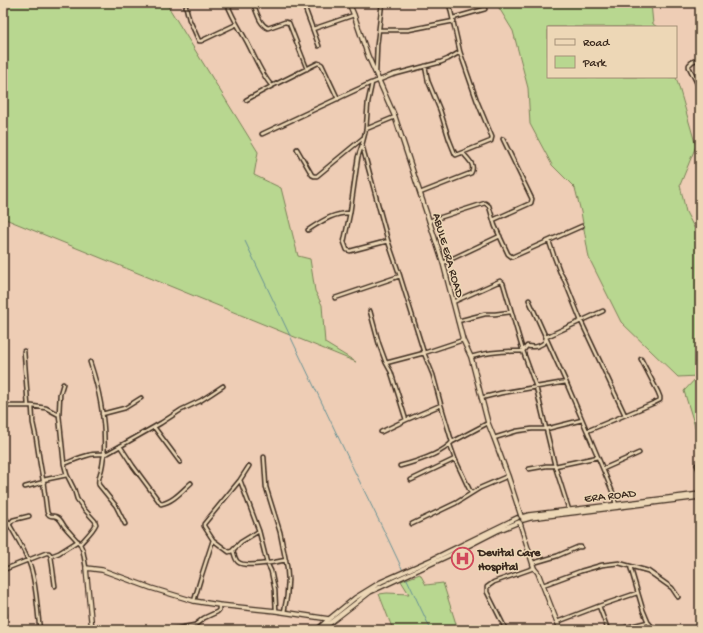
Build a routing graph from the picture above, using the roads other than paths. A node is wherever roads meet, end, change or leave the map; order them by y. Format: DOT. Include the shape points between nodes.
graph roads {
  1 [pos="227,3"];
  2 [pos="254,3"];
  3 [pos="349,3"];
  4 [pos="382,3"];
  5 [pos="449,3"];
  6 [pos="186,7"];
  7 [pos="485,9"];
  8 [pos="306,11"];
  9 [pos="354,15"];
  10 [pos="453,18"];
  11 [pos="454,21"];
  12 [pos="237,24"];
  13 [pos="312,29"];
  14 [pos="379,30"];
  15 [pos="319,46"];
  16 [pos="460,52"];
  17 [pos="700,58"];
  18 [pos="425,66"];
  19 [pos="307,69"];
  20 [pos="376,74"];
  21 [pos="378,80"];
  22 [pos="372,83"];
  23 [pos="272,86"];
  24 [pos="700,89"];
  25 [pos="338,99"];
  26 [pos="246,100"];
  27 [pos="394,117"];
  28 [pos="366,129"];
  29 [pos="262,134"];
  30 [pos="364,138"];
  31 [pos="503,139"];
  32 [pos="362,145"];
  33 [pos="297,149"];
  34 [pos="463,153"];
  35 [pos="420,193"];
  36 [pos="350,213"];
  37 [pos="493,220"];
  38 [pos="429,221"];
  39 [pos="582,226"];
  40 [pos="308,230"];
  41 [pos="500,236"];
  42 [pos="550,240"];
  43 [pos="388,241"];
  44 [pos="443,263"];
  45 [pos="400,276"];
  46 [pos="335,298"];
  47 [pos="529,300"];
  48 [pos="452,303"];
  49 [pos="370,311"];
  50 [pos="603,311"];
  51 [pos="512,312"];
  52 [pos="458,321"];
  53 [pos="581,321"];
  54 [pos="546,337"];
  55 [pos="463,340"];
  56 [pos="24,351"];
  57 [pos="523,351"];
  58 [pos="424,353"];
  59 [pos="471,357"];
  60 [pos="641,359"];
  61 [pos="90,362"];
  62 [pos="386,363"];
  63 [pos="566,382"];
  64 [pos="63,384"];
  65 [pos="223,386"];
  66 [pos="536,388"];
  67 [pos="141,398"];
  68 [pos="481,398"];
  69 [pos="441,405"];
  70 [pos="3,406"];
  71 [pos="30,406"];
  72 [pos="102,414"];
  73 [pos="59,415"];
  74 [pos="625,415"];
  75 [pos="406,420"];
  76 [pos="582,420"];
  77 [pos="488,423"];
  78 [pos="154,427"];
  79 [pos="546,429"];
  80 [pos="588,431"];
  81 [pos="381,432"];
  82 [pos="494,438"];
  83 [pos="451,444"];
  84 [pos="120,446"];
  85 [pos="639,453"];
  86 [pos="104,455"];
  87 [pos="264,457"];
  88 [pos="598,457"];
  89 [pos="455,459"];
  90 [pos="180,462"];
  91 [pos="64,464"];
  92 [pos="697,465"];
  93 [pos="249,466"];
  94 [pos="400,466"];
  95 [pos="555,466"];
  96 [pos="529,469"];
  97 [pos="603,469"];
  98 [pos="700,472"];
  99 [pos="67,475"];
  100 [pos="508,476"];
  101 [pos="240,480"];
  102 [pos="411,480"];
  103 [pos="44,481"];
  104 [pos="191,483"];
  105 [pos="25,487"];
  106 [pos="471,493"];
  107 [pos="700,494"];
  108 [pos="700,497"];
  109 [pos="616,505"];
  110 [pos="569,510"];
  111 [pos="3,513"];
  112 [pos="29,516"];
  113 [pos="521,519"];
  114 [pos="125,524"];
  115 [pos="412,524"];
  116 [pos="9,525"];
  117 [pos="259,531"];
  118 [pos="213,540"];
  119 [pos="78,541"];
  120 [pos="80,544"];
  121 [pos="581,547"];
  122 [pos="233,550"];
  123 [pos="51,556"];
  124 [pos="28,560"];
  125 [pos="286,560"];
  126 [pos="268,563"];
  127 [pos="532,563"];
  128 [pos="630,566"];
  129 [pos="86,568"];
  130 [pos="534,568"];
  131 [pos="3,570"];
  132 [pos="398,576"];
  133 [pos="543,585"];
  134 [pos="55,586"];
  135 [pos="637,593"];
  136 [pos="678,598"];
  137 [pos="194,601"];
  138 [pos="218,606"];
  139 [pos="599,606"];
  140 [pos="276,611"];
  141 [pos="284,612"];
  142 [pos="5,615"];
  143 [pos="329,619"];
  144 [pos="556,622"];
  145 [pos="648,622"];
  146 [pos="3,624"];
  147 [pos="40,630"];
  148 [pos="92,630"];
  149 [pos="169,630"];
  150 [pos="317,630"];
  151 [pos="321,630"];
  152 [pos="506,630"];
  153 [pos="561,630"];
  154 [pos="608,630"];
  155 [pos="615,630"];
  156 [pos="655,630"];
  1 -- 12 [label="street"];
  2 -- 19 [label="street" via="265,27 289,23"];
  3 -- 9 [label="street, ABULE ERA ROAD"];
  4 -- 14 [label="street"];
  5 -- 10 [label="street"];
  6 -- 12 [label="street" via="199,41"];
  7 -- 10 [label="street"];
  8 -- 13 [label="street"];
  9 -- 13 [label="street"];
  9 -- 20 [label="street, ABULE ERA ROAD"];
  10 -- 11 [label="street"];
  11 -- 14 [label="street" via="408,30"];
  11 -- 16 [label="street"];
  12 -- 23 [label="street"];
  13 -- 15 [label="street"];
  14 -- 20 [label="street"];
  16 -- 18 [label="street" via="448,59"];
  16 -- 34 [label="street" via="492,136 491,141"];
  17 -- 24 [label="street" via="689,65"];
  18 -- 21 [label="street"];
  18 -- 34 [label="street" via="454,152 456,155"];
  19 -- 23 [label="street"];
  19 -- 25 [label="street" via="318,63 322,65"];
  20 -- 21 [label="street, ABULE ERA ROAD"];
  21 -- 22 [label="street"];
  21 -- 27 [label="street, ABULE ERA ROAD"];
  22 -- 25 [label="street"];
  22 -- 28 [label="street"];
  23 -- 26 [label="street"];
  25 -- 29 [label="street"];
  27 -- 28 [label="street"];
  27 -- 35 [label="street, ABULE ERA ROAD"];
  28 -- 30 [label="street"];
  30 -- 32 [label="street"];
  30 -- 33 [label="street" via="317,176 312,175"];
  31 -- 37 [label="street" via="532,199 531,203"];
  32 -- 36 [label="street"];
  32 -- 43 [label="street"];
  34 -- 35 [label="street" via="471,162 471,173"];
  35 -- 38 [label="street, ABULE ERA ROAD"];
  36 -- 40 [label="street" via="334,215"];
  36 -- 43 [label="street" via="344,242 347,250"];
  37 -- 38 [label="street" via="485,203"];
  37 -- 41 [label="street"];
  38 -- 44 [label="street, ABULE ERA ROAD"];
  39 -- 42 [label="street"];
  41 -- 42 [label="street" via="512,257"];
  41 -- 44 [label="street"];
  42 -- 53 [label="street" via="560,272"];
  43 -- 45 [label="street"];
  44 -- 48 [label="street, ABULE ERA ROAD"];
  45 -- 46 [label="street"];
  45 -- 58 [label="street"];
  47 -- 54 [label="street"];
  48 -- 51 [label="street" via="500,281 503,283"];
  48 -- 52 [label="street, ABULE ERA ROAD"];
  49 -- 62 [label="street"];
  50 -- 53 [label="street"];
  51 -- 52 [label="street" via="485,314"];
  51 -- 57 [label="street"];
  52 -- 55 [label="street, ABULE ERA ROAD"];
  53 -- 54 [label="street"];
  53 -- 74 [label="street"];
  54 -- 57 [label="street" via="540,346 527,346"];
  54 -- 63 [label="street"];
  55 -- 58 [label="street"];
  55 -- 59 [label="street, ABULE ERA ROAD"];
  56 -- 71 [label="street"];
  57 -- 59 [label="street" via="501,351"];
  57 -- 66 [label="street"];
  58 -- 62 [label="street"];
  58 -- 69 [label="street" via="433,374"];
  59 -- 68 [label="street, ABULE ERA ROAD"];
  60 -- 74 [label="street" via="660,400"];
  61 -- 72 [label="street"];
  62 -- 75 [label="street" via="392,372"];
  63 -- 66 [label="street"];
  63 -- 76 [label="street"];
  64 -- 73 [label="street"];
  65 -- 78 [label="street"];
  66 -- 68 [label="street"];
  66 -- 79 [label="street"];
  67 -- 72 [label="street" via="125,408"];
  68 -- 77 [label="street, ABULE ERA ROAD"];
  69 -- 75 [label="street"];
  69 -- 83 [label="street"];
  70 -- 71 [label="street"];
  71 -- 73 [label="street" via="46,408"];
  71 -- 103 [label="street"];
  72 -- 86 [label="street"];
  73 -- 91 [label="street"];
  74 -- 80 [label="street"];
  75 -- 81 [label="street"];
  76 -- 79 [label="street"];
  76 -- 80 [label="street"];
  77 -- 82 [label="street, ABULE ERA ROAD"];
  77 -- 83 [label="street"];
  78 -- 84 [label="street"];
  78 -- 90 [label="street"];
  79 -- 82 [label="street" via="518,431"];
  79 -- 95 [label="street"];
  80 -- 88 [label="street"];
  82 -- 100 [label="street, ABULE ERA ROAD"];
  83 -- 89 [label="street"];
  83 -- 94 [label="street" via="440,452"];
  84 -- 86 [label="street"];
  84 -- 104 [label="street" via="161,504 181,493"];
  85 -- 97 [label="street"];
  86 -- 91 [label="street" via="89,455"];
  86 -- 114 [label="street" via="99,485 116,506"];
  87 -- 125 [label="street" via="266,487"];
  88 -- 95 [label="street"];
  88 -- 97 [label="street"];
  89 -- 102 [label="street"];
  89 -- 106 [label="street"];
  91 -- 99 [label="street"];
  92 -- 98 [label="street"];
  93 -- 101 [label="street"];
  95 -- 96 [label="street"];
  95 -- 110 [label="street"];
  97 -- 109 [label="street"];
  99 -- 103 [label="street"];
  99 -- 120 [label="street" via="77,499 96,524"];
  100 -- 106 [label="street"];
  100 -- 113 [label="street, ABULE ERA ROAD"];
  101 -- 117 [label="street"];
  101 -- 118 [label="street" via="204,524"];
  103 -- 105 [label="street"];
  103 -- 119 [label="street" via="48,515 56,516"];
  106 -- 115 [label="street"];
  107 -- 109 [label="street, ERA ROAD"];
  108 -- 113 [label="street"];
  109 -- 110 [label="street, ERA ROAD"];
  110 -- 113 [label="street, ERA ROAD" via="529,515"];
  111 -- 116 [label="street"];
  112 -- 116 [label="street" via="13,520"];
  113 -- 127 [label="street, ABULE ERA ROAD"];
  113 -- 132 [label="street"];
  116 -- 124 [label="street"];
  117 -- 122 [label="street"];
  117 -- 126 [label="street"];
  118 -- 122 [label="street" via="228,552"];
  118 -- 137 [label="street"];
  119 -- 120 [label="street"];
  119 -- 123 [label="street"];
  120 -- 129 [label="street"];
  121 -- 127 [label="street"];
  122 -- 126 [label="street" via="238,563"];
  123 -- 124 [label="street" via="46,553"];
  123 -- 134 [label="street"];
  124 -- 131 [label="street"];
  124 -- 147 [label="street" via="32,569"];
  125 -- 126 [label="street"];
  125 -- 141 [label="street" via="288,580"];
  126 -- 140 [label="street" via="275,590"];
  127 -- 130 [label="street, ABULE ERA ROAD"];
  128 -- 133 [label="street" via="619,563 602,566"];
  128 -- 135 [label="street"];
  128 -- 136 [label="street" via="648,570 672,588"];
  129 -- 137 [label="street" via="102,570"];
  129 -- 148 [label="street"];
  130 -- 133 [label="street, ABULE ERA ROAD"];
  130 -- 152 [label="street" via="498,580 487,587 487,592"];
  132 -- 143 [label="street" via="362,592"];
  132 -- 151 [label="street" via="370,592"];
  133 -- 144 [label="street, ABULE ERA ROAD"];
  135 -- 139 [label="street"];
  135 -- 145 [label="street"];
  137 -- 138 [label="street"];
  138 -- 140 [label="street"];
  138 -- 149 [label="street" via="217,612 194,625"];
  139 -- 144 [label="street"];
  139 -- 154 [label="street"];
  140 -- 141 [label="street"];
  141 -- 143 [label="street"];
  142 -- 146 [label="street"];
  143 -- 150 [label="street"];
  144 -- 153 [label="street, ABULE ERA ROAD"];
  145 -- 155 [label="street"];
  145 -- 156 [label="street"];
}
